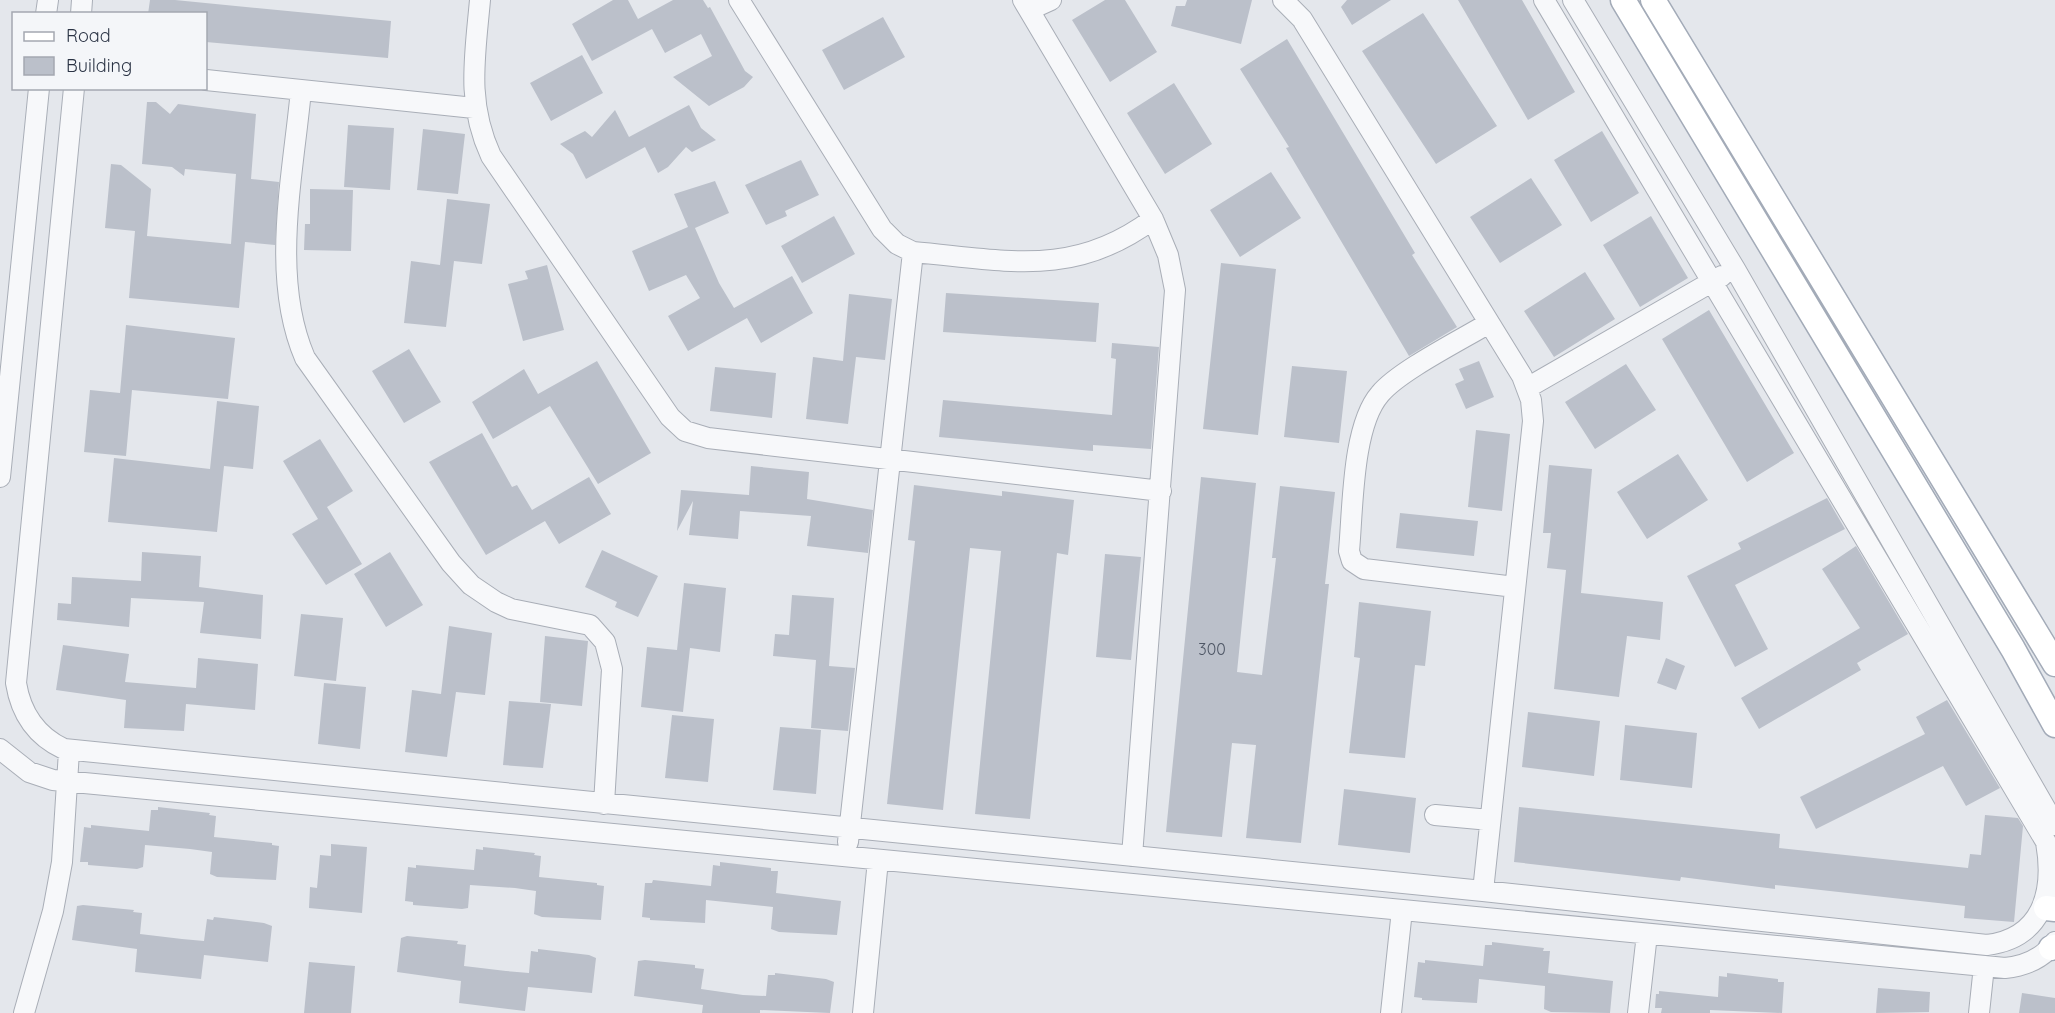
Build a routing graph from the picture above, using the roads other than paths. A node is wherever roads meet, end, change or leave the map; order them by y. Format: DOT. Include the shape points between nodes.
graph roads {
  1 [pos="480,0"];
  2 [pos="739,0"];
  3 [pos="1051,0"];
  4 [pos="1283,0"];
  5 [pos="1544,0"];
  6 [pos="1574,0"];
  7 [pos="1623,0"];
  8 [pos="1653,0"];
  9 [pos="1026,5"];
  10 [pos="207,80"];
  11 [pos="39,90"];
  12 [pos="74,90"];
  13 [pos="301,90"];
  14 [pos="474,108"];
  15 [pos="1153,219"];
  16 [pos="913,252"];
  17 [pos="1735,269"];
  18 [pos="1712,282"];
  19 [pos="1489,323"];
  20 [pos="1527,388"];
  21 [pos="891,459"];
  22 [pos="0,477"];
  23 [pos="1161,491"];
  24 [pos="1515,587"];
  25 [pos="2055,664"];
  26 [pos="2055,725"];
  27 [pos="0,749"];
  28 [pos="69,751"];
  29 [pos="66,781"];
  30 [pos="604,804"];
  31 [pos="1434,815"];
  32 [pos="1490,820"];
  33 [pos="2055,825"];
  34 [pos="850,828"];
  35 [pos="847,856"];
  36 [pos="1132,856"];
  37 [pos="878,860"];
  38 [pos="1283,871"];
  39 [pos="1482,891"];
  40 [pos="1281,898"];
  41 [pos="2050,909"];
  42 [pos="1402,910"];
  43 [pos="1647,934"];
  44 [pos="2054,946"];
  45 [pos="1984,966"];
  46 [pos="24,1013"];
  47 [pos="862,1013"];
  48 [pos="1391,1013"];
  49 [pos="1638,1013"];
  50 [pos="1979,1013"];
  1 -- 14 [label="street"];
  2 -- 16 [label="street" via="882,229 897,244"];
  3 -- 9 [label="street"];
  4 -- 19 [label="street" via="1302,18"];
  5 -- 18 [label="street"];
  6 -- 17 [label="street"];
  7 -- 26 [label="main road"];
  8 -- 25 [label="main road"];
  9 -- 15 [label="street"];
  10 -- 13 [label="street"];
  11 -- 22 [label="street"];
  12 -- 28 [label="street" via="16,684 29,720 45,738"];
  13 -- 14 [label="street"];
  13 -- 30 [label="street" via="285,268 288,309 298,343 305,358 471,585 510,609 590,625 605,642 612,669"];
  14 -- 21 [label="street" via="484,141 499,170 677,425 692,435 708,438"];
  15 -- 16 [label="street" via="1119,241 1066,260 1030,262"];
  15 -- 23 [label="street" via="1168,255 1175,290"];
  16 -- 21 [label="street"];
  17 -- 18 [label="street"];
  17 -- 33 [label="street"];
  18 -- 20 [label="street"];
  18 -- 41 [label="street" via="2046,842 2055,872"];
  19 -- 20 [label="street"];
  19 -- 24 [label="street" via="1389,384 1372,405 1360,438 1349,551 1352,561 1364,570"];
  20 -- 24 [label="street" via="1533,421"];
  21 -- 23 [label="street"];
  21 -- 34 [label="street"];
  23 -- 36 [label="street"];
  24 -- 32 [label="street"];
  27 -- 29 [label="street" via="29,772"];
  28 -- 29 [label="street"];
  28 -- 30 [label="street"];
  29 -- 35 [label="street"];
  29 -- 46 [label="street" via="62,862 53,911"];
  30 -- 34 [label="street"];
  31 -- 32 [label="street"];
  32 -- 39 [label="street"];
  34 -- 35 [label="street"];
  34 -- 36 [label="street"];
  35 -- 37 [label="street"];
  36 -- 38 [label="street"];
  37 -- 40 [label="street"];
  37 -- 47 [label="street"];
  38 -- 39 [label="street"];
  38 -- 40 [label="street"];
  39 -- 41 [label="street" via="1987,945 2018,938"];
  40 -- 42 [label="street"];
  42 -- 43 [label="street"];
  42 -- 48 [label="street"];
  43 -- 45 [label="street"];
  43 -- 49 [label="street"];
  44 -- 45 [label="street" via="2019,967"];
  45 -- 50 [label="street"];
}
